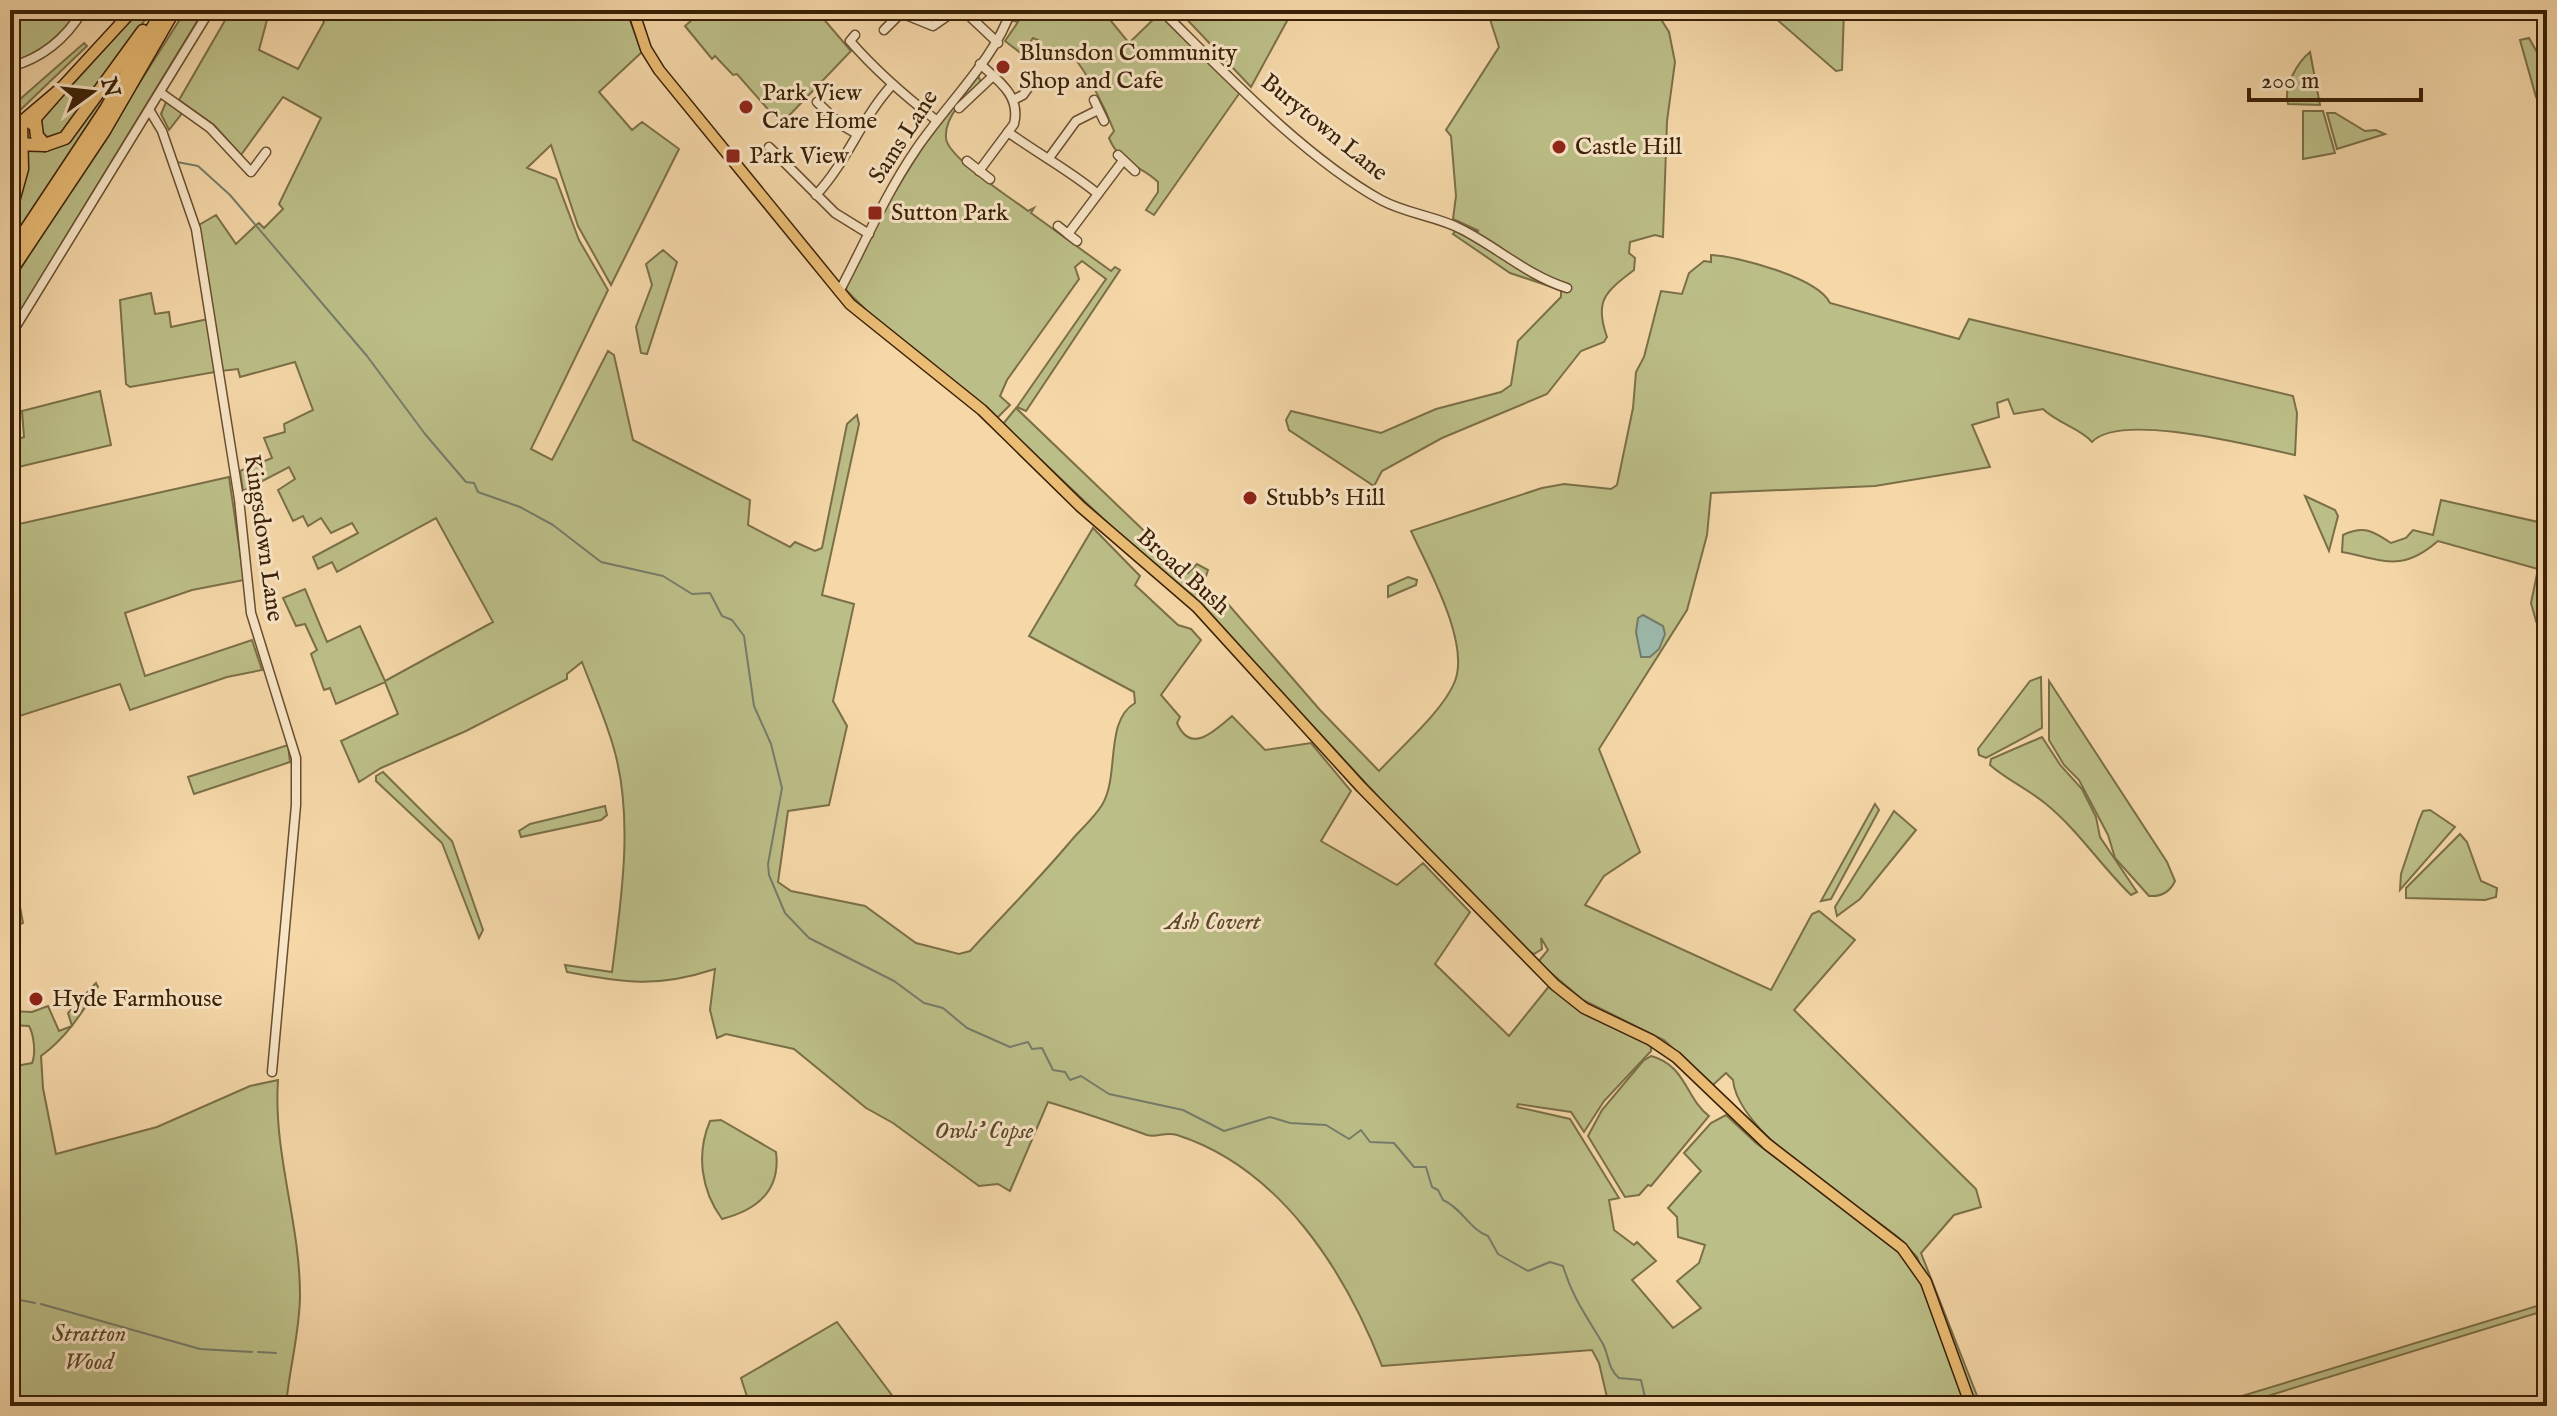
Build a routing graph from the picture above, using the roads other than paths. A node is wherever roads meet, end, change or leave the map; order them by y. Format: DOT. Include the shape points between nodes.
graph roads {
  1 [pos="83,10"];
  2 [pos="133,10"];
  3 [pos="160,10"];
  4 [pos="174,10"];
  5 [pos="210,10"];
  6 [pos="633,10"];
  7 [pos="956,10"];
  8 [pos="963,10"];
  9 [pos="1011,10"];
  10 [pos="1161,10"];
  11 [pos="884,30"];
  12 [pos="855,35"];
  13 [pos="998,43"];
  14 [pos="980,64"];
  15 [pos="10,67"];
  16 [pos="993,76"];
  17 [pos="1033,81"];
  18 [pos="892,85"];
  19 [pos="63,86"];
  20 [pos="161,93"];
  21 [pos="1013,100"];
  22 [pos="1094,100"];
  23 [pos="823,104"];
  24 [pos="964,108"];
  25 [pos="1098,110"];
  26 [pos="150,111"];
  27 [pos="35,120"];
  28 [pos="936,120"];
  29 [pos="21,121"];
  30 [pos="1104,121"];
  31 [pos="1008,132"];
  32 [pos="857,134"];
  33 [pos="14,140"];
  34 [pos="45,145"];
  35 [pos="769,147"];
  36 [pos="266,152"];
  37 [pos="1049,158"];
  38 [pos="967,161"];
  39 [pos="10,169"];
  40 [pos="979,171"];
  41 [pos="1135,171"];
  42 [pos="990,179"];
  43 [pos="18,184"];
  44 [pos="1098,194"];
  45 [pos="816,195"];
  46 [pos="10,212"];
  47 [pos="1058,226"];
  48 [pos="869,234"];
  49 [pos="1068,234"];
  50 [pos="1077,241"];
  51 [pos="10,254"];
  52 [pos="10,272"];
  53 [pos="1567,288"];
  54 [pos="839,292"];
  55 [pos="10,336"];
  56 [pos="272,1072"];
  57 [pos="1971,1406"];
  1 -- 15 [label="street" via="56,45"];
  2 -- 19 [label="main road"];
  3 -- 34 [label="highway" via="72,130"];
  3 -- 51 [label="highway" via="106,109"];
  4 -- 52 [label="highway" via="104,131"];
  5 -- 20 [label="street"];
  6 -- 54 [label="main road, Broad Bush" via="659,70"];
  7 -- 11 [label="street" via="933,26 901,13"];
  8 -- 13 [label="street"];
  9 -- 13 [label="street, Sams Lane"];
  10 -- 53 [label="street, Burytown Lane" via="1287,130 1365,191 1409,213 1458,227"];
  12 -- 18 [label="street" via="850,41 867,64"];
  13 -- 14 [label="street, Sams Lane"];
  14 -- 16 [label="street"];
  14 -- 28 [label="street, Sams Lane"];
  16 -- 21 [label="street"];
  16 -- 24 [label="street"];
  17 -- 21 [label="street"];
  18 -- 28 [label="street"];
  18 -- 32 [label="street"];
  19 -- 27 [label="main road"];
  19 -- 29 [label="main road"];
  20 -- 26 [label="street"];
  20 -- 36 [label="street" via="210,128 246,170 254,172"];
  21 -- 31 [label="street" via="1015,122"];
  22 -- 25 [label="street"];
  23 -- 32 [label="street"];
  25 -- 30 [label="street"];
  25 -- 37 [label="street" via="1076,121"];
  26 -- 55 [label="street"];
  26 -- 56 [label="street, Kingsdown Lane" via="158,120 196,229 239,499 251,613 296,758"];
  27 -- 33 [label="main road"];
  27 -- 34 [label="highway"];
  28 -- 48 [label="street, Sams Lane" via="899,175"];
  29 -- 33 [label="highway"];
  31 -- 37 [label="street"];
  31 -- 40 [label="street"];
  32 -- 45 [label="street" via="838,171"];
  33 -- 34 [label="highway"];
  33 -- 43 [label="highway"];
  35 -- 45 [label="street" via="782,154"];
  37 -- 44 [label="street"];
  38 -- 40 [label="street"];
  39 -- 43 [label="highway"];
  40 -- 42 [label="street"];
  41 -- 44 [label="street" via="1120,158"];
  43 -- 46 [label="highway"];
  44 -- 49 [label="street"];
  45 -- 48 [label="street" via="840,218"];
  47 -- 49 [label="street"];
  48 -- 54 [label="street, Sams Lane"];
  49 -- 50 [label="street"];
  54 -- 57 [label="main road, Broad Bush" via="982,410 1081,507 1197,607 1361,787 1555,985 1601,1018 1664,1048 1747,1126 1866,1217 1916,1263"];
}
